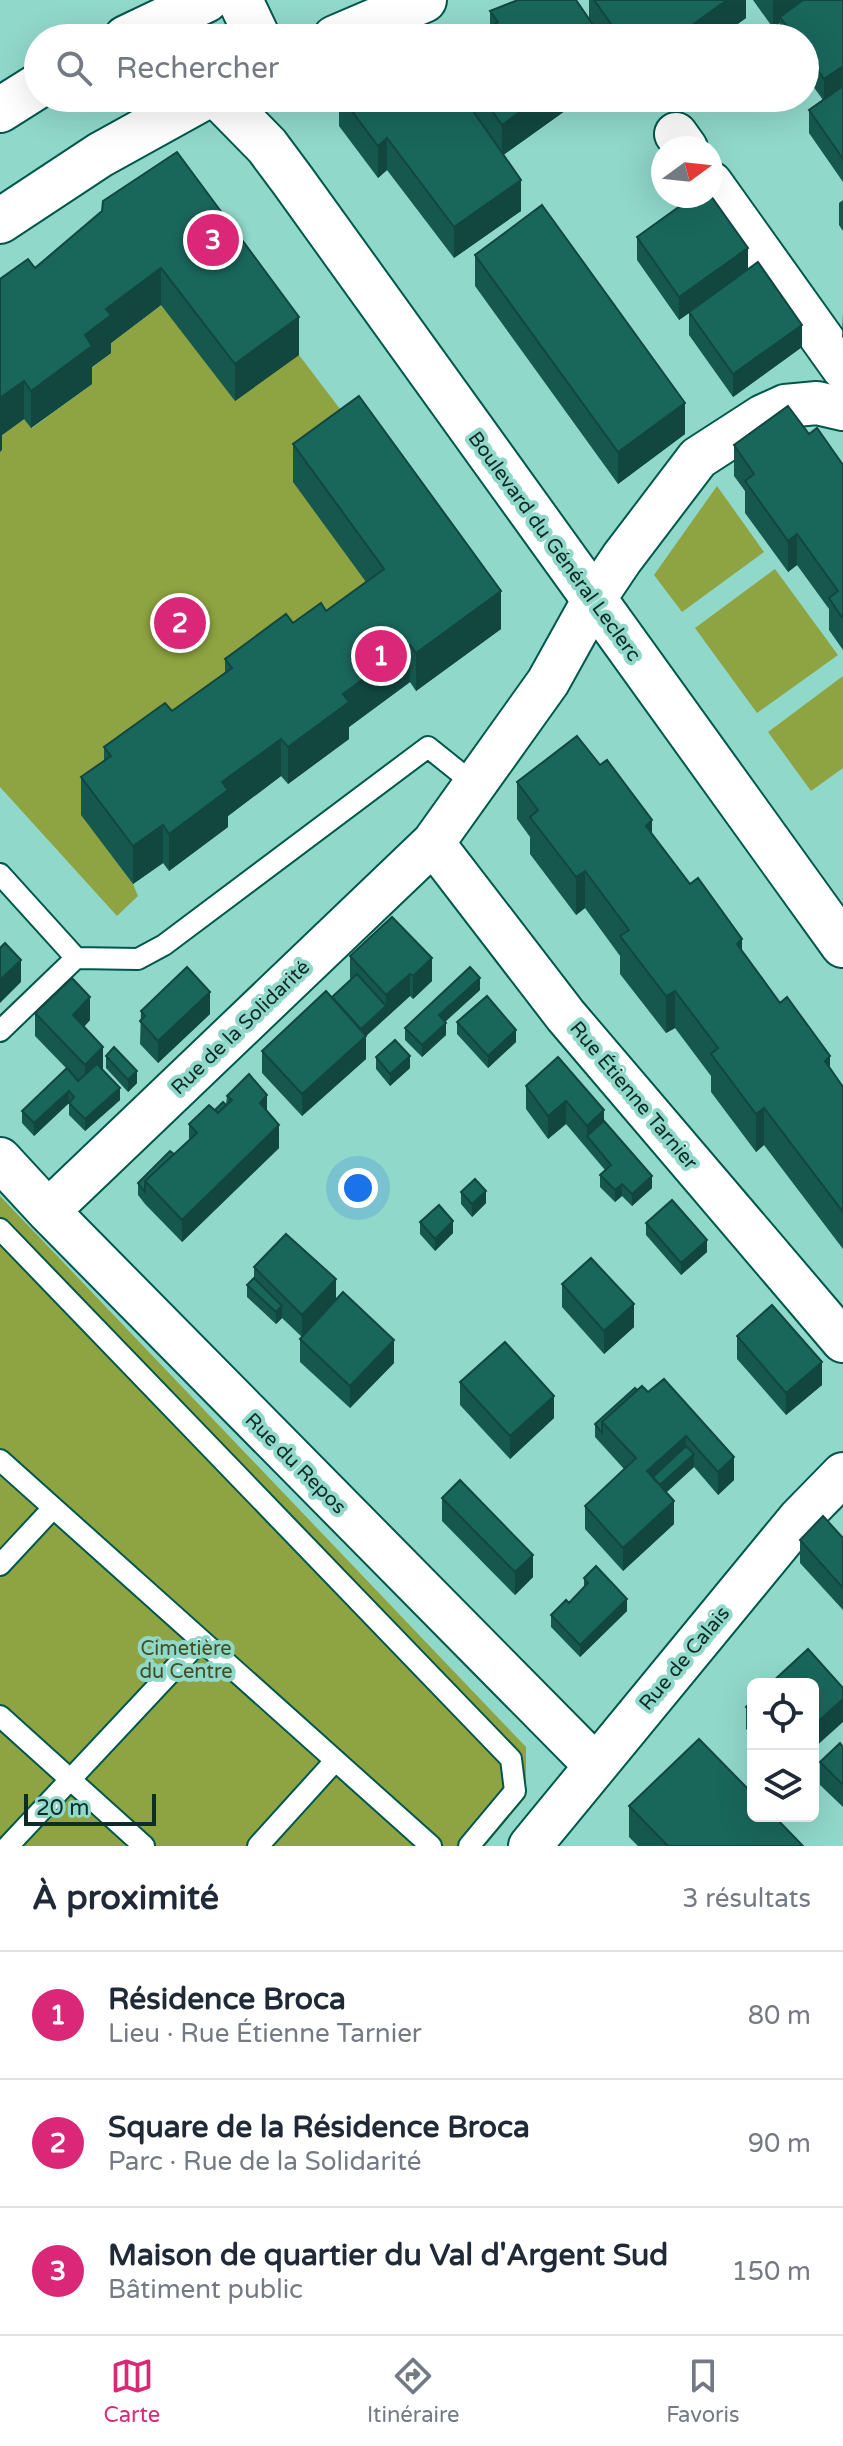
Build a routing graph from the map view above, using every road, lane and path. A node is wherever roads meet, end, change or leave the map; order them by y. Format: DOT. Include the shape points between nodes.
graph roads {
  1 [pos="206,0"];
  2 [pos="240,0"];
  3 [pos="424,0"];
  4 [pos="164,19"];
  5 [pos="251,24"];
  6 [pos="368,24"];
  7 [pos="24,95"];
  8 [pos="0,110"];
  9 [pos="178,112"];
  10 [pos="234,112"];
  11 [pos="264,112"];
  12 [pos="267,146"];
  13 [pos="723,200"];
  14 [pos="0,221"];
  15 [pos="843,368"];
  16 [pos="843,409"];
  17 [pos="593,601"];
  18 [pos="474,784"];
  19 [pos="433,843"];
  20 [pos="0,874"];
  21 [pos="843,945"];
  22 [pos="76,958"];
  23 [pos="0,1031"];
  24 [pos="0,1159"];
  25 [pos="48,1211"];
  26 [pos="0,1229"];
  27 [pos="843,1341"];
  28 [pos="0,1460"];
  29 [pos="843,1474"];
  30 [pos="53,1508"];
  31 [pos="0,1565"];
  32 [pos="201,1640"];
  33 [pos="0,1716"];
  34 [pos="335,1761"];
  35 [pos="595,1765"];
  36 [pos="69,1778"];
  37 [pos="539,1843"];
  38 [pos="8,1846"];
  39 [pos="144,1846"];
  40 [pos="258,1846"];
  41 [pos="431,1846"];
  42 [pos="469,1846"];
  1 -- 4 [label="main road"];
  2 -- 5 [label="main road"];
  3 -- 6 [label="main road"];
  7 -- 8 [label="main road"];
  9 -- 14 [label="main road"];
  10 -- 12 [label="main road, Boulevard du Général Leclerc"];
  11 -- 12 [label="main road"];
  12 -- 17 [label="main road, Boulevard du Général Leclerc"];
  13 -- 15 [label="street"];
  16 -- 17 [label="street" via="817,403 785,406 698,458"];
  17 -- 18 [label="street, Rue de la Solidarité" via="548,682"];
  17 -- 21 [label="main road, Boulevard du Général Leclerc"];
  18 -- 19 [label="street, Rue de la Solidarité"];
  18 -- 22 [label="lane" via="428,747 164,945 138,959"];
  19 -- 25 [label="street, Rue de la Solidarité"];
  19 -- 27 [label="street, Rue Étienne Tarnier" via="566,1016"];
  20 -- 22 [label="lane"];
  22 -- 23 [label="lane"];
  24 -- 25 [label="street, Rue du Repos"];
  25 -- 35 [label="street, Rue du Repos"];
  26 -- 42 [label="lane" via="511,1759 515,1791"];
  28 -- 30 [label="lane"];
  29 -- 35 [label="street, Rue de Calais" via="799,1519"];
  30 -- 31 [label="lane"];
  30 -- 32 [label="lane"];
  32 -- 34 [label="lane"];
  32 -- 36 [label="lane"];
  33 -- 36 [label="lane"];
  34 -- 40 [label="lane"];
  34 -- 41 [label="lane"];
  35 -- 37 [label="street, Rue de Calais"];
  36 -- 38 [label="lane"];
  36 -- 39 [label="lane"];
}
